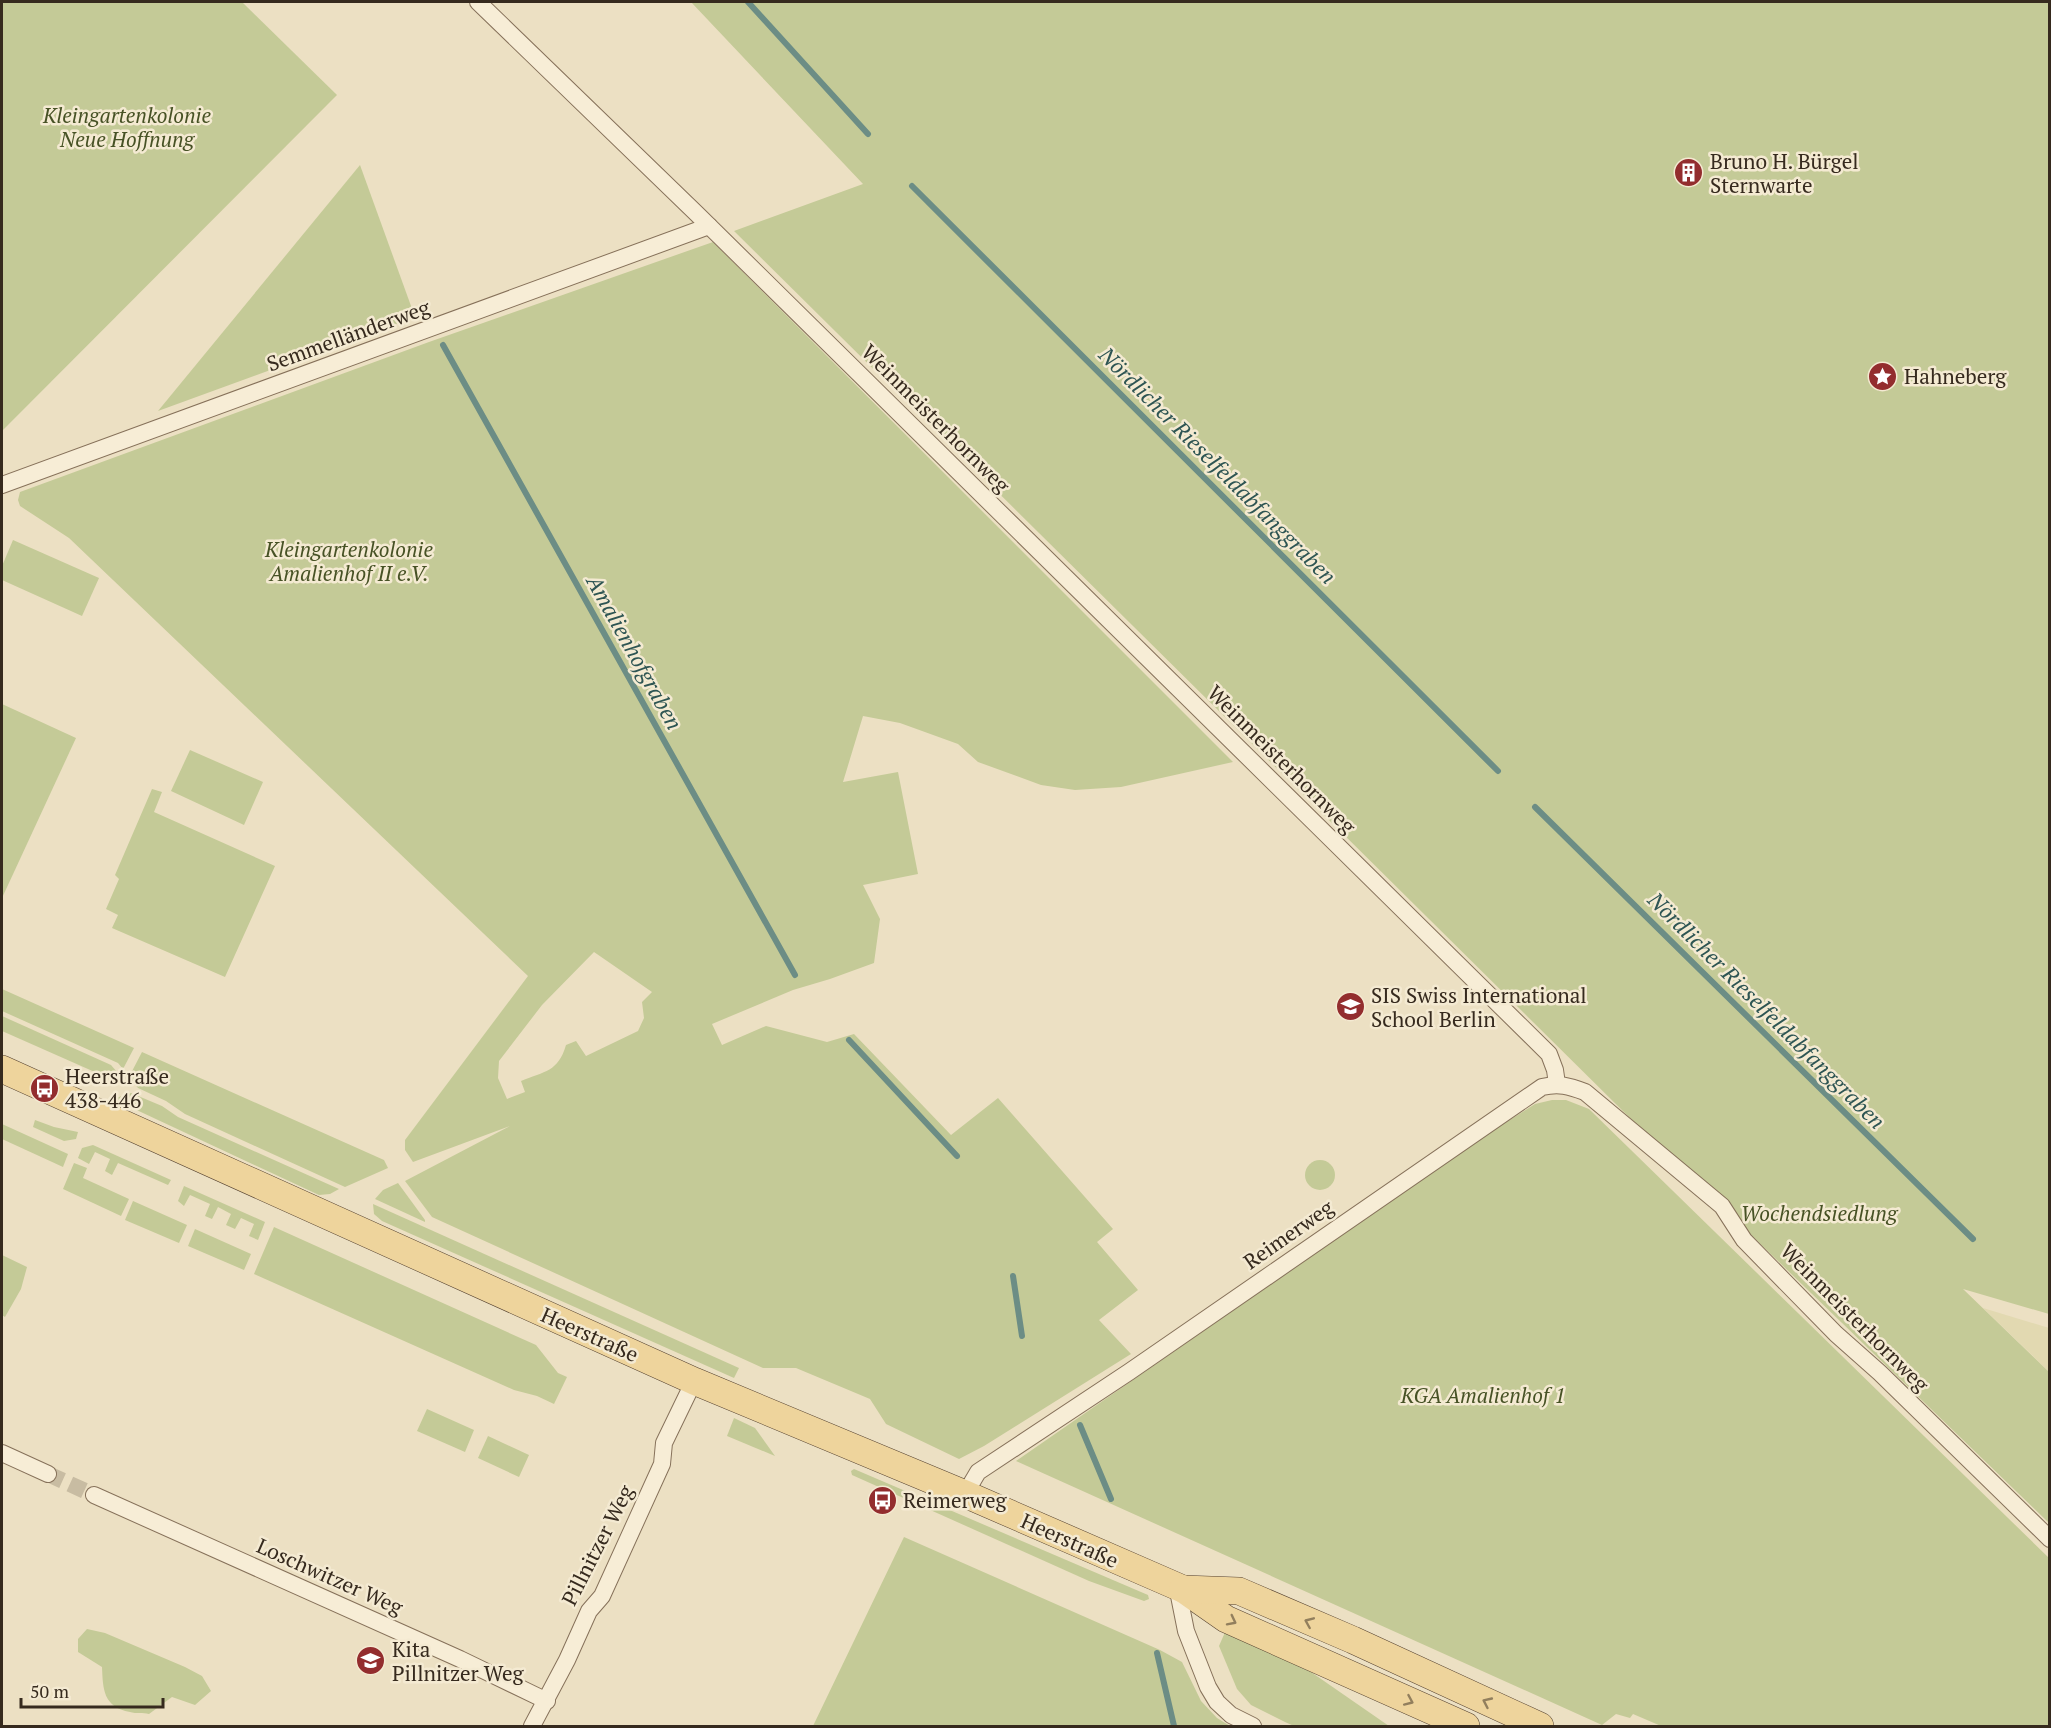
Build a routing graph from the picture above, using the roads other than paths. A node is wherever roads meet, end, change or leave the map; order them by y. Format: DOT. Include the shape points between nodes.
graph roads {
  1 [pos="477,2"];
  2 [pos="709,226"];
  3 [pos="2,484"];
  4 [pos="2,1069"];
  5 [pos="1557,1084"];
  6 [pos="694,1381"];
  7 [pos="2,1453"];
  8 [pos="48,1474"];
  9 [pos="965,1494"];
  10 [pos="94,1495"];
  11 [pos="2049,1539"];
  12 [pos="1180,1588"];
  13 [pos="547,1701"];
  14 [pos="532,1726"];
  15 [pos="1253,1726"];
  16 [pos="1466,1726"];
  17 [pos="1540,1726"];
  1 -- 2 [label="street, Weinmeisterhornweg"];
  2 -- 3 [label="street, Semmelländerweg"];
  2 -- 5 [label="street, Weinmeisterhornweg" via="1549,1054"];
  4 -- 6 [label="main road, Heerstraße"];
  5 -- 9 [label="street, Reimerweg" via="1542,1087 978,1472"];
  5 -- 11 [label="street, Weinmeisterhornweg" via="1585,1092 1722,1206 1744,1240 1836,1334"];
  6 -- 9 [label="main road, Heerstraße"];
  6 -- 13 [label="street, Pillnitzer Weg" via="664,1443 662,1464 602,1596 589,1611"];
  7 -- 8 [label="street"];
  9 -- 12 [label="main road, Heerstraße"];
  10 -- 13 [label="street, Loschwitzer Weg"];
  12 -- 15 [label="street" via="1186,1631 1208,1687 1217,1702"];
  12 -- 16 [label="main road, Heerstraße, one-way" via="1226,1619"];
  17 -- 12 [label="main road, Heerstraße, one-way" via="1239,1591"];
  13 -- 14 [label="street, Pillnitzer Weg"];
}
